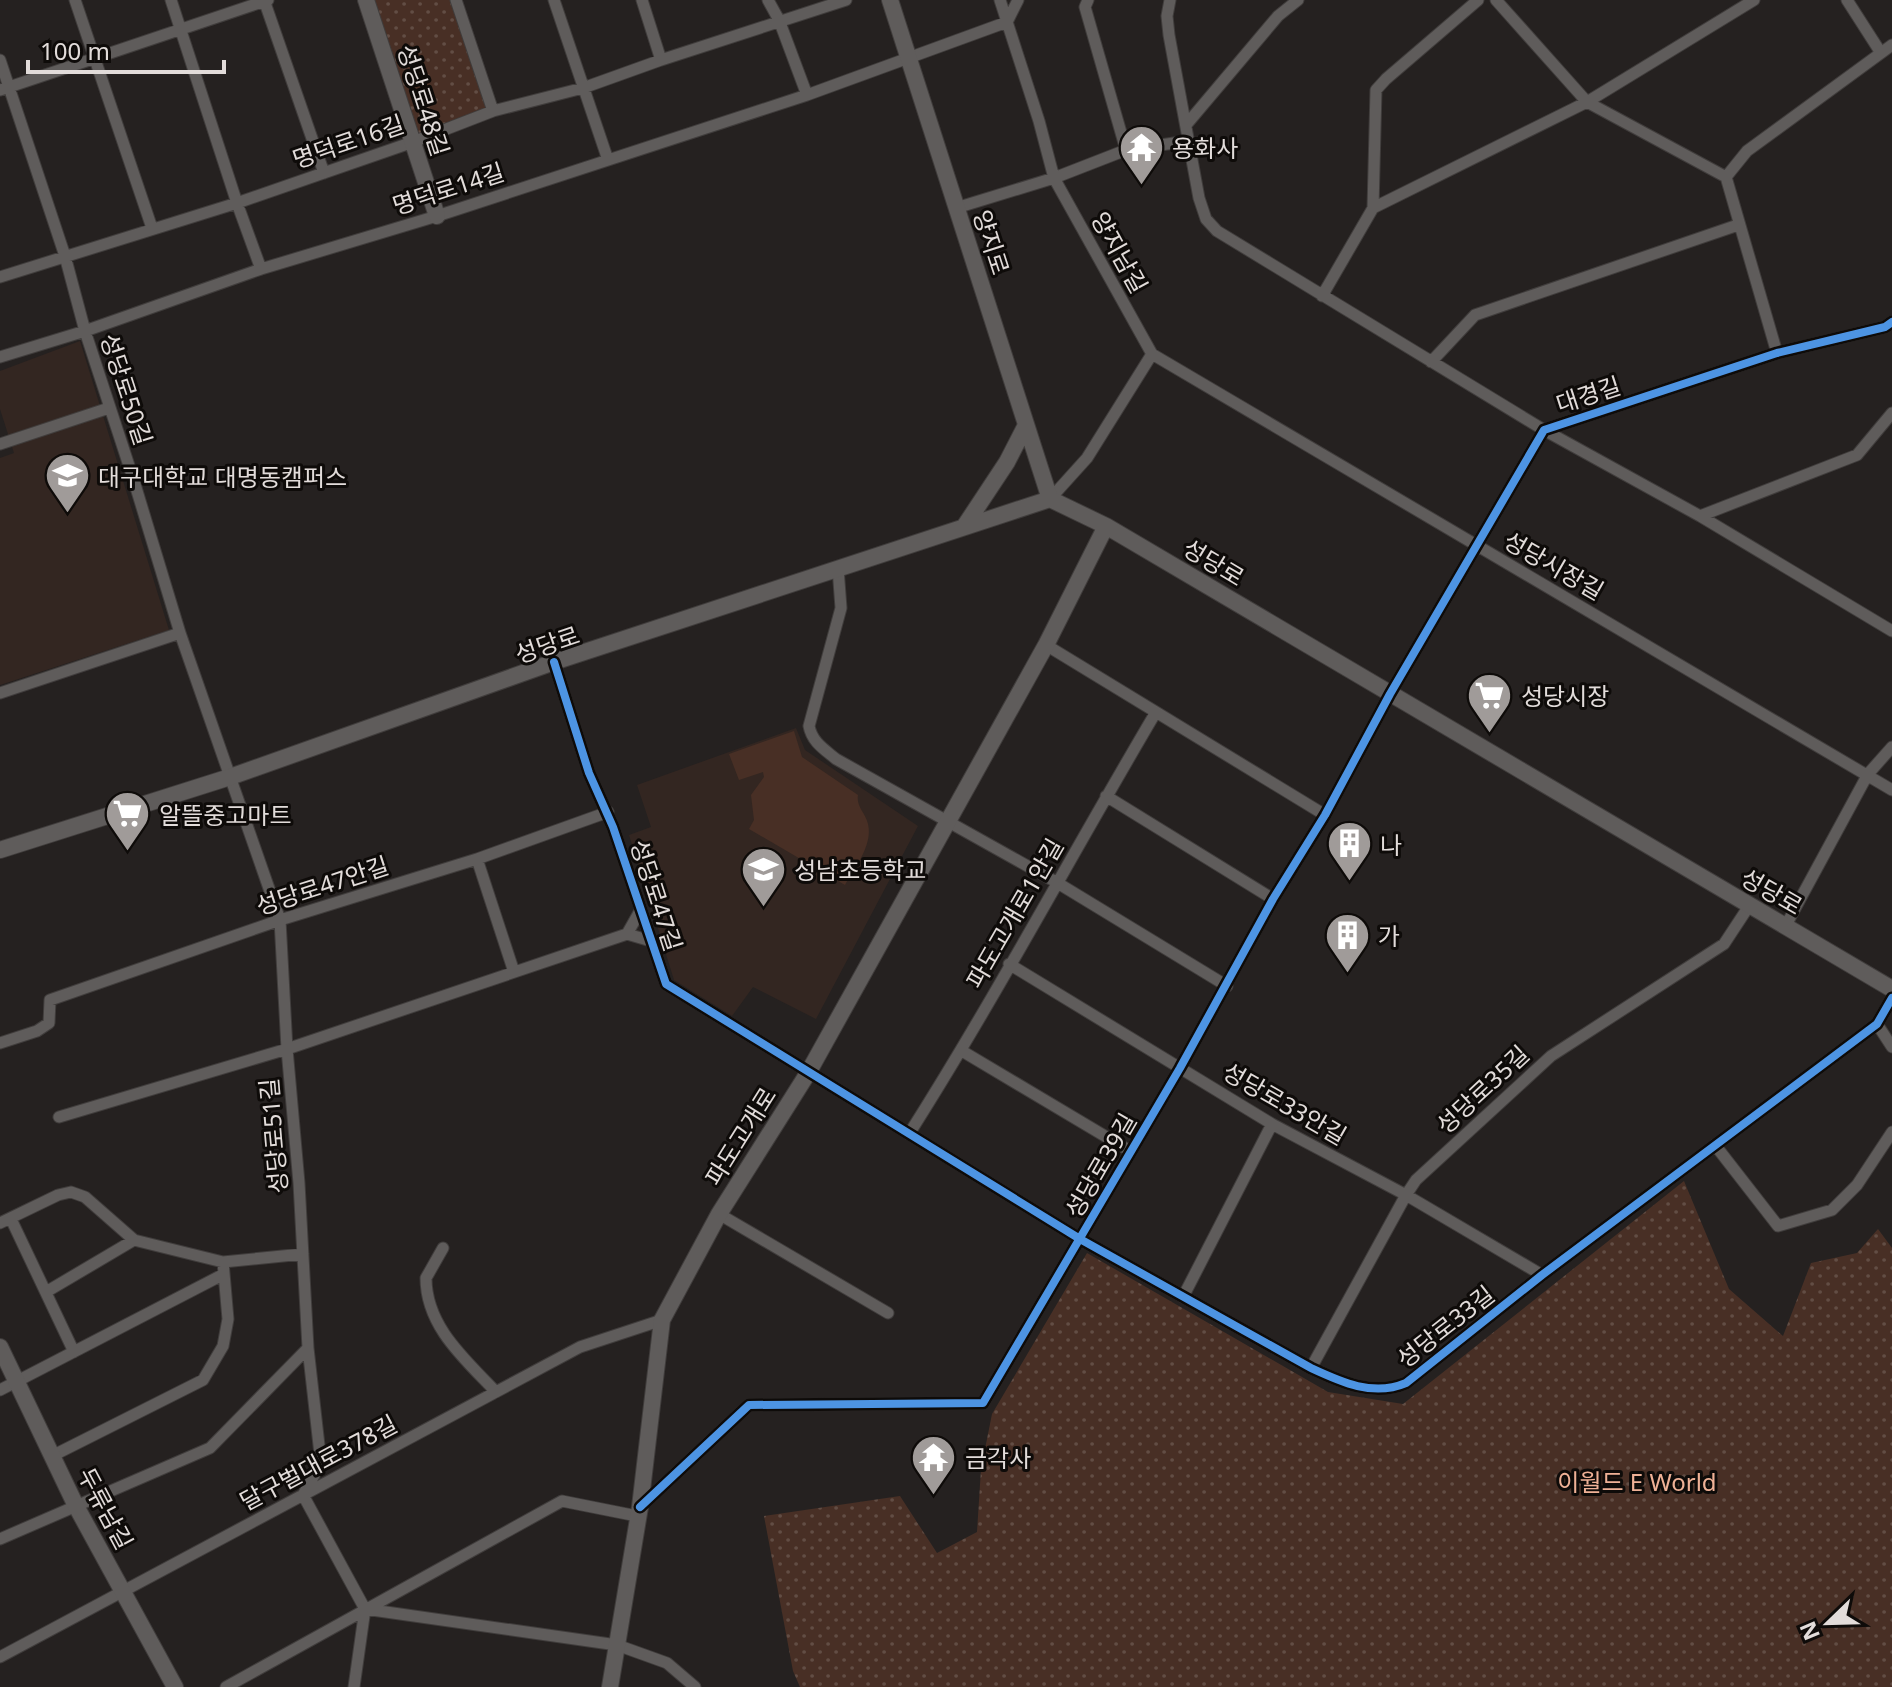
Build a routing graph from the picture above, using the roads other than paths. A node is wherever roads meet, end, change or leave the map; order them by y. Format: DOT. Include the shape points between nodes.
graph roads {
  1 [pos="75,0"];
  2 [pos="171,0"];
  3 [pos="265,0"];
  4 [pos="366,0"];
  5 [pos="456,0"];
  6 [pos="554,0"];
  7 [pos="642,0"];
  8 [pos="768,0"];
  9 [pos="846,0"];
  10 [pos="890,0"];
  11 [pos="1000,0"];
  12 [pos="1018,0"];
  13 [pos="1088,0"];
  14 [pos="1170,0"];
  15 [pos="1298,0"];
  16 [pos="1478,0"];
  17 [pos="1496,0"];
  18 [pos="1754,0"];
  19 [pos="1847,0"];
  20 [pos="779,20"];
  21 [pos="1007,22"];
  22 [pos="181,30"];
  23 [pos="1892,45"];
  24 [pos="1881,53"];
  25 [pos="94,57"];
  26 [pos="908,58"];
  27 [pos="0,60"];
  28 [pos="661,60"];
  29 [pos="4,88"];
  30 [pos="583,88"];
  31 [pos="807,95"];
  32 [pos="1587,102"];
  33 [pos="493,111"];
  34 [pos="1186,125"];
  35 [pos="1188,141"];
  36 [pos="413,142"];
  37 [pos="1126,150"];
  38 [pos="608,160"];
  39 [pos="324,173"];
  40 [pos="1726,177"];
  41 [pos="1054,178"];
  42 [pos="237,203"];
  43 [pos="956,208"];
  44 [pos="1373,208"];
  45 [pos="437,216"];
  46 [pos="1738,225"];
  47 [pos="152,228"];
  48 [pos="65,256"];
  49 [pos="261,269"];
  50 [pos="0,277"];
  51 [pos="1322,296"];
  52 [pos="1890,327"];
  53 [pos="85,331"];
  54 [pos="1777,353"];
  55 [pos="1152,354"];
  56 [pos="0,357"];
  57 [pos="1431,362"];
  58 [pos="109,408"];
  59 [pos="1892,413"];
  60 [pos="1026,425"];
  61 [pos="1544,430"];
  62 [pos="0,444"];
  63 [pos="1050,499"];
  64 [pos="1700,516"];
  65 [pos="1106,526"];
  66 [pos="964,527"];
  67 [pos="1476,545"];
  68 [pos="838,568"];
  69 [pos="1892,631"];
  70 [pos="180,633"];
  71 [pos="1046,645"];
  72 [pos="554,662"];
  73 [pos="0,693"];
  74 [pos="1390,694"];
  75 [pos="1156,712"];
  76 [pos="1892,747"];
  77 [pos="1868,774"];
  78 [pos="230,777"];
  79 [pos="1892,790"];
  80 [pos="1106,796"];
  81 [pos="608,812"];
  82 [pos="1325,815"];
  83 [pos="948,820"];
  84 [pos="0,850"];
  85 [pos="477,859"];
  86 [pos="1056,882"];
  87 [pos="1273,899"];
  88 [pos="1749,906"];
  89 [pos="640,911"];
  90 [pos="280,920"];
  91 [pos="1785,927"];
  92 [pos="627,934"];
  93 [pos="651,941"];
  94 [pos="1009,964"];
  95 [pos="514,972"];
  96 [pos="1227,986"];
  97 [pos="1892,989"];
  98 [pos="1892,998"];
  99 [pos="1877,1024"];
  100 [pos="0,1043"];
  101 [pos="1892,1047"];
  102 [pos="287,1049"];
  103 [pos="962,1051"];
  104 [pos="1180,1068"];
  105 [pos="808,1073"];
  106 [pos="59,1117"];
  107 [pos="1272,1124"];
  108 [pos="1892,1132"];
  109 [pos="909,1134"];
  110 [pos="1715,1145"];
  111 [pos="1130,1151"];
  112 [pos="1406,1195"];
  113 [pos="719,1214"];
  114 [pos="5,1221"];
  115 [pos="1080,1239"];
  116 [pos="134,1240"];
  117 [pos="443,1248"];
  118 [pos="303,1254"];
  119 [pos="223,1268"];
  120 [pos="1542,1275"];
  121 [pos="46,1292"];
  122 [pos="1183,1297"];
  123 [pos="888,1313"];
  124 [pos="662,1320"];
  125 [pos="0,1347"];
  126 [pos="308,1348"];
  127 [pos="74,1352"];
  128 [pos="1311,1368"];
  129 [pos="17,1382"];
  130 [pos="0,1390"];
  131 [pos="496,1392"];
  132 [pos="52,1456"];
  133 [pos="303,1495"];
  134 [pos="76,1506"];
  135 [pos="638,1511"];
  136 [pos="0,1539"];
  137 [pos="123,1591"];
  138 [pos="365,1609"];
  139 [pos="617,1645"];
  140 [pos="0,1657"];
  141 [pos="175,1687"];
  142 [pos="226,1687"];
  143 [pos="354,1687"];
  144 [pos="610,1687"];
  145 [pos="695,1687"];
  1 -- 25 [label="street"];
  2 -- 22 [label="street"];
  3 -- 22 [label="street"];
  3 -- 39 [label="street"];
  4 -- 36 [label="main road, 성당로48길"];
  5 -- 33 [label="street"];
  6 -- 30 [label="street"];
  7 -- 28 [label="street"];
  8 -- 20 [label="street"];
  9 -- 20 [label="street, 명덕로16길"];
  10 -- 26 [label="main road, 양지로"];
  11 -- 21 [label="street, 양지남길"];
  12 -- 21 [label="street"];
  13 -- 37 [label="street" via="1085,7"];
  14 -- 34 [label="street, 대경길" via="1169,35"];
  15 -- 34 [label="street" via="1278,16"];
  16 -- 44 [label="street" via="1376,90"];
  17 -- 32 [label="street"];
  18 -- 32 [label="street"];
  19 -- 24 [label="street"];
  20 -- 28 [label="street, 명덕로16길"];
  20 -- 31 [label="street"];
  21 -- 26 [label="street, 명덕로14길"];
  21 -- 41 [label="street, 양지남길"];
  22 -- 25 [label="street"];
  22 -- 42 [label="street"];
  23 -- 24 [label="street"];
  24 -- 40 [label="street" via="1747,151"];
  25 -- 29 [label="street"];
  25 -- 47 [label="street"];
  26 -- 31 [label="street, 명덕로14길"];
  26 -- 43 [label="main road, 양지로"];
  27 -- 29 [label="street, 성당로50길"];
  28 -- 30 [label="street, 명덕로16길"];
  29 -- 48 [label="street, 성당로50길"];
  30 -- 33 [label="street, 명덕로16길"];
  30 -- 38 [label="street"];
  31 -- 38 [label="street, 명덕로14길"];
  32 -- 40 [label="street"];
  32 -- 44 [label="street"];
  33 -- 36 [label="street, 명덕로16길"];
  34 -- 35 [label="street, 대경길"];
  35 -- 37 [label="street"];
  35 -- 51 [label="street, 대경길" via="1206,219"];
  36 -- 39 [label="street, 명덕로16길"];
  36 -- 45 [label="main road, 성당로48길"];
  37 -- 41 [label="street"];
  38 -- 45 [label="street, 명덕로14길"];
  39 -- 42 [label="street, 명덕로16길"];
  40 -- 46 [label="street"];
  41 -- 43 [label="street"];
  41 -- 55 [label="street, 양지남길"];
  42 -- 47 [label="street, 명덕로16길"];
  42 -- 49 [label="street"];
  43 -- 60 [label="main road, 양지로"];
  44 -- 51 [label="street"];
  45 -- 49 [label="street, 명덕로14길"];
  46 -- 54 [label="street"];
  46 -- 57 [label="street" via="1475,315"];
  47 -- 48 [label="street, 명덕로16길"];
  48 -- 50 [label="street, 명덕로16길"];
  48 -- 53 [label="street, 성당로50길"];
  49 -- 53 [label="street, 명덕로14길"];
  51 -- 57 [label="street, 대경길"];
  52 -- 54 [label="street, 대경길"];
  53 -- 56 [label="street, 명덕로14길"];
  53 -- 58 [label="street, 성당로50길"];
  54 -- 61 [label="street, 대경길"];
  55 -- 63 [label="street" via="1087,458"];
  55 -- 67 [label="street, 성당시장길"];
  57 -- 61 [label="street, 대경길"];
  58 -- 62 [label="street"];
  58 -- 70 [label="street, 성당로50길"];
  59 -- 64 [label="street" via="1857,455"];
  60 -- 63 [label="main road, 양지로"];
  60 -- 66 [label="main road"];
  61 -- 64 [label="street"];
  61 -- 67 [label="street, 대경길"];
  63 -- 65 [label="main road, 성당로"];
  63 -- 66 [label="main road, 성당로"];
  64 -- 69 [label="street"];
  65 -- 71 [label="main road, 파도고개로"];
  65 -- 74 [label="main road, 성당로"];
  66 -- 68 [label="main road, 성당로"];
  67 -- 74 [label="street, 대경길"];
  67 -- 77 [label="street, 성당시장길"];
  68 -- 72 [label="main road, 성당로"];
  68 -- 83 [label="street" via="841,608 809,726 811,735 836,759"];
  70 -- 73 [label="street"];
  70 -- 78 [label="street, 성당로50길"];
  71 -- 75 [label="street"];
  71 -- 83 [label="main road, 파도고개로"];
  72 -- 78 [label="main road, 성당로"];
  72 -- 81 [label="street, 성당로47길" via="589,773"];
  74 -- 82 [label="street, 성당로39길"];
  74 -- 88 [label="main road, 성당로"];
  75 -- 80 [label="street, 파도고개로1안길"];
  75 -- 82 [label="street"];
  76 -- 77 [label="street"];
  77 -- 79 [label="street, 성당시장길"];
  77 -- 91 [label="street"];
  78 -- 84 [label="main road, 성당로"];
  78 -- 90 [label="street, 성당로51길"];
  80 -- 86 [label="street, 파도고개로1안길"];
  80 -- 87 [label="street"];
  81 -- 85 [label="street, 성당로47안길"];
  81 -- 89 [label="street, 성당로47길"];
  82 -- 87 [label="street, 성당로39길"];
  83 -- 86 [label="street"];
  83 -- 105 [label="main road, 파도고개로"];
  85 -- 90 [label="street, 성당로47안길"];
  85 -- 95 [label="street"];
  86 -- 94 [label="street, 파도고개로1안길"];
  86 -- 96 [label="street"];
  87 -- 96 [label="street, 성당로39길"];
  88 -- 91 [label="main road, 성당로"];
  88 -- 112 [label="street, 성당로35길" via="1724,944 1551,1056"];
  89 -- 92 [label="street"];
  89 -- 93 [label="street, 성당로47길"];
  90 -- 100 [label="street, 성당로47안길" via="50,1000 49,1023"];
  90 -- 102 [label="street, 성당로51길"];
  91 -- 97 [label="main road, 성당로"];
  92 -- 93 [label="street"];
  92 -- 95 [label="street"];
  93 -- 105 [label="street, 성당로47길" via="666,984"];
  94 -- 103 [label="street, 파도고개로1안길"];
  94 -- 104 [label="street, 성당로33안길"];
  95 -- 102 [label="street"];
  96 -- 104 [label="street, 성당로39길"];
  98 -- 99 [label="street, 성당로33길"];
  99 -- 101 [label="street"];
  99 -- 110 [label="street, 성당로33길"];
  102 -- 106 [label="street"];
  102 -- 118 [label="street, 성당로51길"];
  103 -- 109 [label="street, 파도고개로1안길"];
  103 -- 111 [label="street, 성당로39길"];
  104 -- 107 [label="street, 성당로33안길"];
  104 -- 111 [label="street, 성당로39길"];
  105 -- 109 [label="street, 성당로33길"];
  105 -- 113 [label="main road, 파도고개로"];
  107 -- 112 [label="street, 성당로33안길"];
  107 -- 122 [label="street"];
  108 -- 110 [label="street" via="1857,1185 1832,1210 1778,1226"];
  109 -- 115 [label="street, 성당로33길"];
  110 -- 120 [label="street, 성당로33길"];
  111 -- 115 [label="street, 성당로39길"];
  112 -- 120 [label="street, 성당로33안길"];
  112 -- 128 [label="street, 성당로35길"];
  113 -- 123 [label="street"];
  113 -- 124 [label="main road, 파도고개로"];
  114 -- 116 [label="street" via="71,1192 85,1197"];
  114 -- 121 [label="street"];
  115 -- 122 [label="street, 성당로33길"];
  115 -- 135 [label="street, 성당로39길" via="983,1403 749,1405"];
  116 -- 119 [label="street"];
  116 -- 121 [label="street"];
  117 -- 131 [label="street" via="426,1278 438,1323"];
  118 -- 119 [label="street"];
  118 -- 126 [label="street, 성당로51길"];
  119 -- 127 [label="street"];
  119 -- 132 [label="street" via="228,1319 223,1346 203,1380"];
  120 -- 128 [label="street, 성당로33길" via="1395,1388 1340,1382"];
  121 -- 127 [label="street"];
  122 -- 128 [label="street, 성당로33길"];
  124 -- 131 [label="street, 달구벌대로378길" via="580,1347"];
  124 -- 135 [label="main road, 파도고개로"];
  125 -- 129 [label="main road, 두류남길"];
  126 -- 133 [label="street, 성당로51길" via="321,1463"];
  126 -- 134 [label="street" via="210,1448"];
  127 -- 129 [label="street"];
  129 -- 130 [label="street"];
  129 -- 132 [label="main road, 두류남길"];
  131 -- 133 [label="street, 달구벌대로378길"];
  132 -- 134 [label="main road, 두류남길"];
  133 -- 137 [label="street, 달구벌대로378길"];
  133 -- 138 [label="street"];
  134 -- 136 [label="street"];
  134 -- 137 [label="main road, 두류남길"];
  135 -- 138 [label="street" via="562,1501"];
  135 -- 139 [label="main road, 파도고개로"];
  137 -- 140 [label="street, 달구벌대로378길"];
  137 -- 141 [label="main road, 두류남길"];
  138 -- 139 [label="street"];
  138 -- 142 [label="street"];
  138 -- 143 [label="street"];
  139 -- 144 [label="main road, 파도고개로"];
  139 -- 145 [label="street" via="667,1663"];
}
